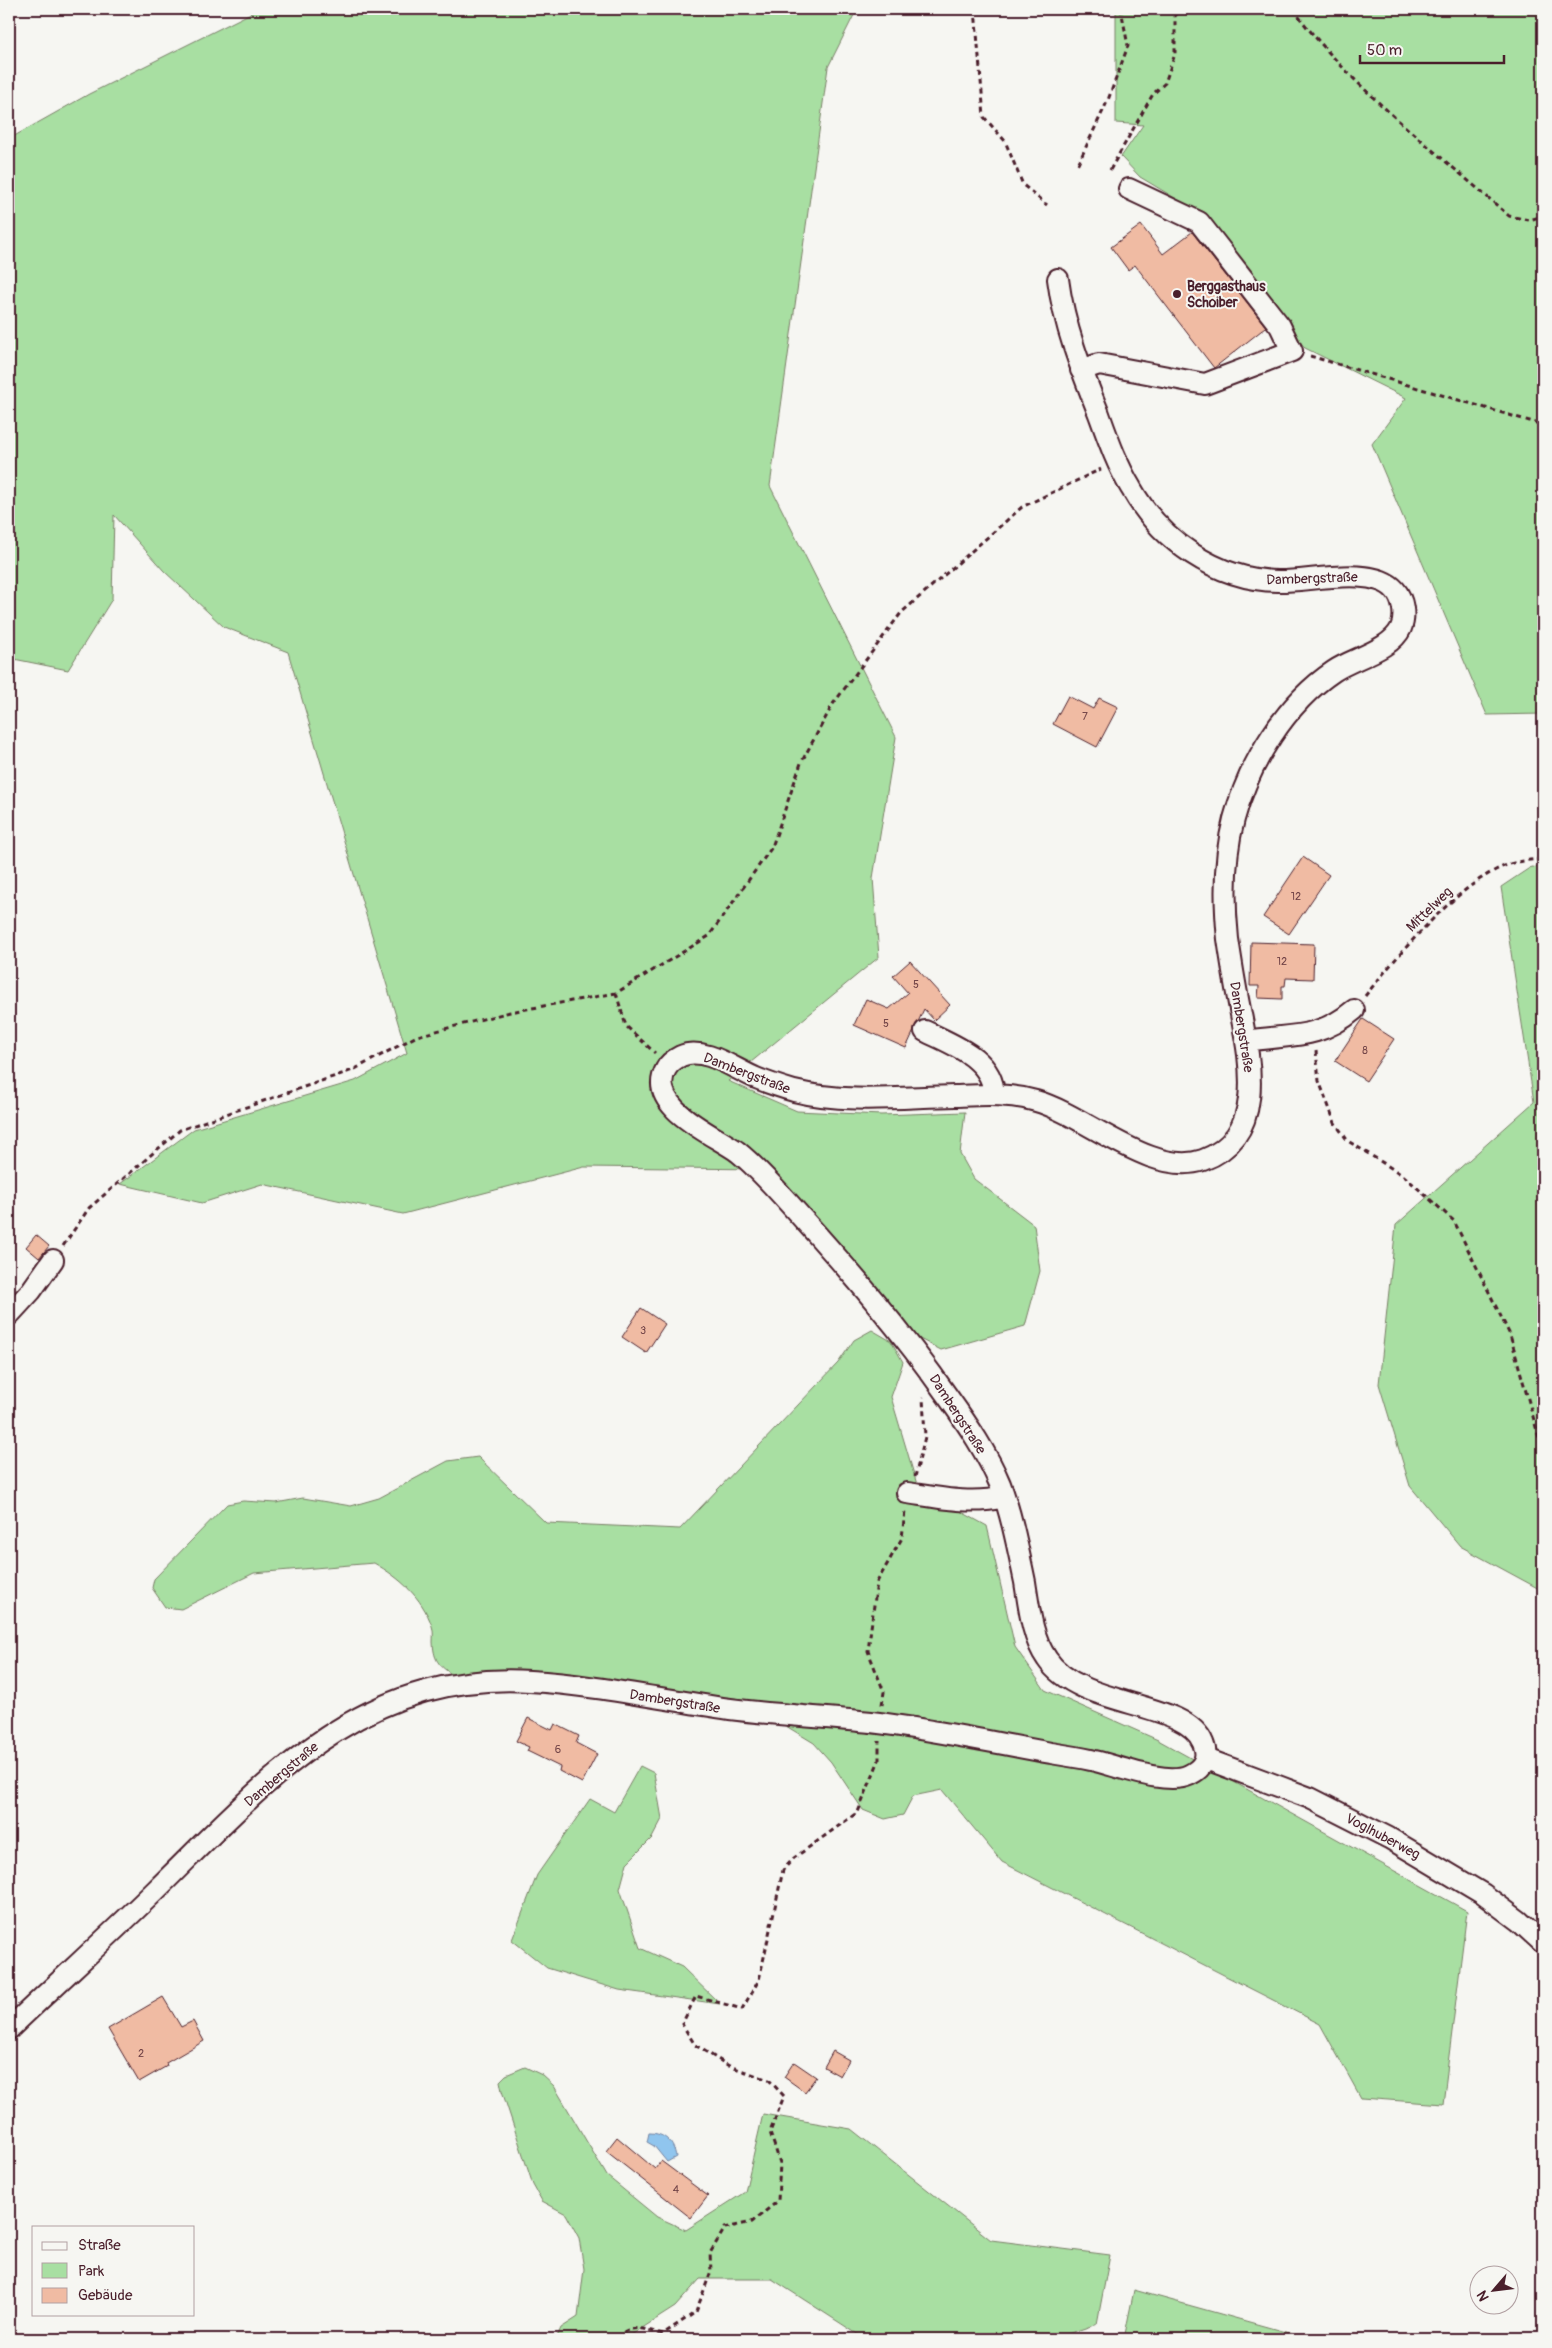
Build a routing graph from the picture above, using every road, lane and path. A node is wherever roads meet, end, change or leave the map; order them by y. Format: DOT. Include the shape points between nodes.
graph roads {
  1 [pos="975,9"];
  2 [pos="1121,9"];
  3 [pos="1175,9"];
  4 [pos="1293,9"];
  5 [pos="1078,164"];
  6 [pos="1110,170"];
  7 [pos="1129,189"];
  8 [pos="1047,205"];
  9 [pos="1543,216"];
  10 [pos="1058,279"];
  11 [pos="1292,351"];
  12 [pos="1081,370"];
  13 [pos="1543,425"];
  14 [pos="1086,477"];
  15 [pos="1543,859"];
  16 [pos="616,993"];
  17 [pos="1354,1010"];
  18 [pos="925,1031"];
  19 [pos="1313,1032"];
  20 [pos="1246,1041"];
  21 [pos="668,1064"];
  22 [pos="994,1095"];
  23 [pos="53,1260"];
  24 [pos="9,1315"];
  25 [pos="931,1372"];
  26 [pos="1543,1452"];
  27 [pos="908,1493"];
  28 [pos="1004,1497"];
  29 [pos="880,1723"];
  30 [pos="1206,1759"];
  31 [pos="1543,1943"];
  32 [pos="9,2029"];
  33 [pos="617,2339"];
  1 -- 8 [label="path" via="984,117 1005,141 1023,185"];
  2 -- 5 [label="path" via="1128,46 1108,100"];
  3 -- 6 [label="path" via="1175,54 1165,83 1154,94"];
  4 -- 9 [label="path" via="1318,42 1376,102 1509,216 1528,220"];
  7 -- 11 [label="street" via="1198,222 1280,326"];
  10 -- 12 [label="street, Dambergstraße" via="1061,305"];
  11 -- 12 [label="street" via="1205,384 1099,364"];
  11 -- 13 [label="path"];
  12 -- 20 [label="street, Dambergstraße" via="1132,491 1169,537 1192,554 1251,579 1282,582 1363,576 1381,580 1397,591 1402,604 1404,617 1400,630 1379,647 1343,664 1324,678 1284,719 1266,745 1239,802 1232,826 1225,897 1228,938"];
  14 -- 16 [label="path" via="1022,507 901,613 833,704 801,763 772,847 709,936"];
  15 -- 17 [label="path, Mittelweg" via="1502,866 1469,886 1414,939"];
  16 -- 21 [label="path" via="626,1026"];
  16 -- 23 [label="path" via="510,1012 417,1036 353,1070 180,1130 89,1208"];
  17 -- 19 [label="street" via="1338,1023"];
  18 -- 22 [label="street" via="983,1064 994,1085"];
  19 -- 20 [label="street"];
  19 -- 26 [label="path" via="1320,1081 1335,1123 1348,1141 1404,1176 1454,1221 1510,1335"];
  20 -- 22 [label="street, Dambergstraße" via="1250,1075 1244,1123 1215,1155 1197,1162 1158,1161 1042,1102"];
  21 -- 22 [label="street, Dambergstraße" via="691,1053 706,1055 764,1082 826,1097"];
  21 -- 25 [label="street, Dambergstraße" via="662,1077 663,1090 671,1106 748,1159 883,1311"];
  23 -- 24 [label="street" via="32,1291"];
  25 -- 27 [label="path" via="923,1386 925,1437 918,1470"];
  25 -- 28 [label="street, Dambergstraße" via="980,1445 998,1478"];
  27 -- 28 [label="street" via="971,1501"];
  27 -- 29 [label="path" via="902,1538 877,1582 868,1651 884,1692"];
  28 -- 30 [label="street, Dambergstraße" via="1015,1532 1031,1615 1046,1659 1063,1676 1086,1690 1182,1720 1197,1732 1205,1746"];
  29 -- 30 [label="street, Dambergstraße" via="1093,1760 1174,1778 1188,1776"];
  29 -- 32 [label="street, Dambergstraße" via="740,1711 532,1681 490,1680 401,1698 341,1726 282,1771"];
  29 -- 33 [label="path" via="879,1760 858,1812 794,1858 783,1870 759,1980 742,2009 696,1996 682,2024 695,2045 728,2066 768,2080 784,2096 770,2132 780,2163 778,2201 752,2222 725,2228 710,2253 711,2271 696,2312 663,2334 634,2327 621,2333"];
  30 -- 31 [label="street, Voglhuberweg" via="1310,1798 1389,1838 1483,1894"];
}
